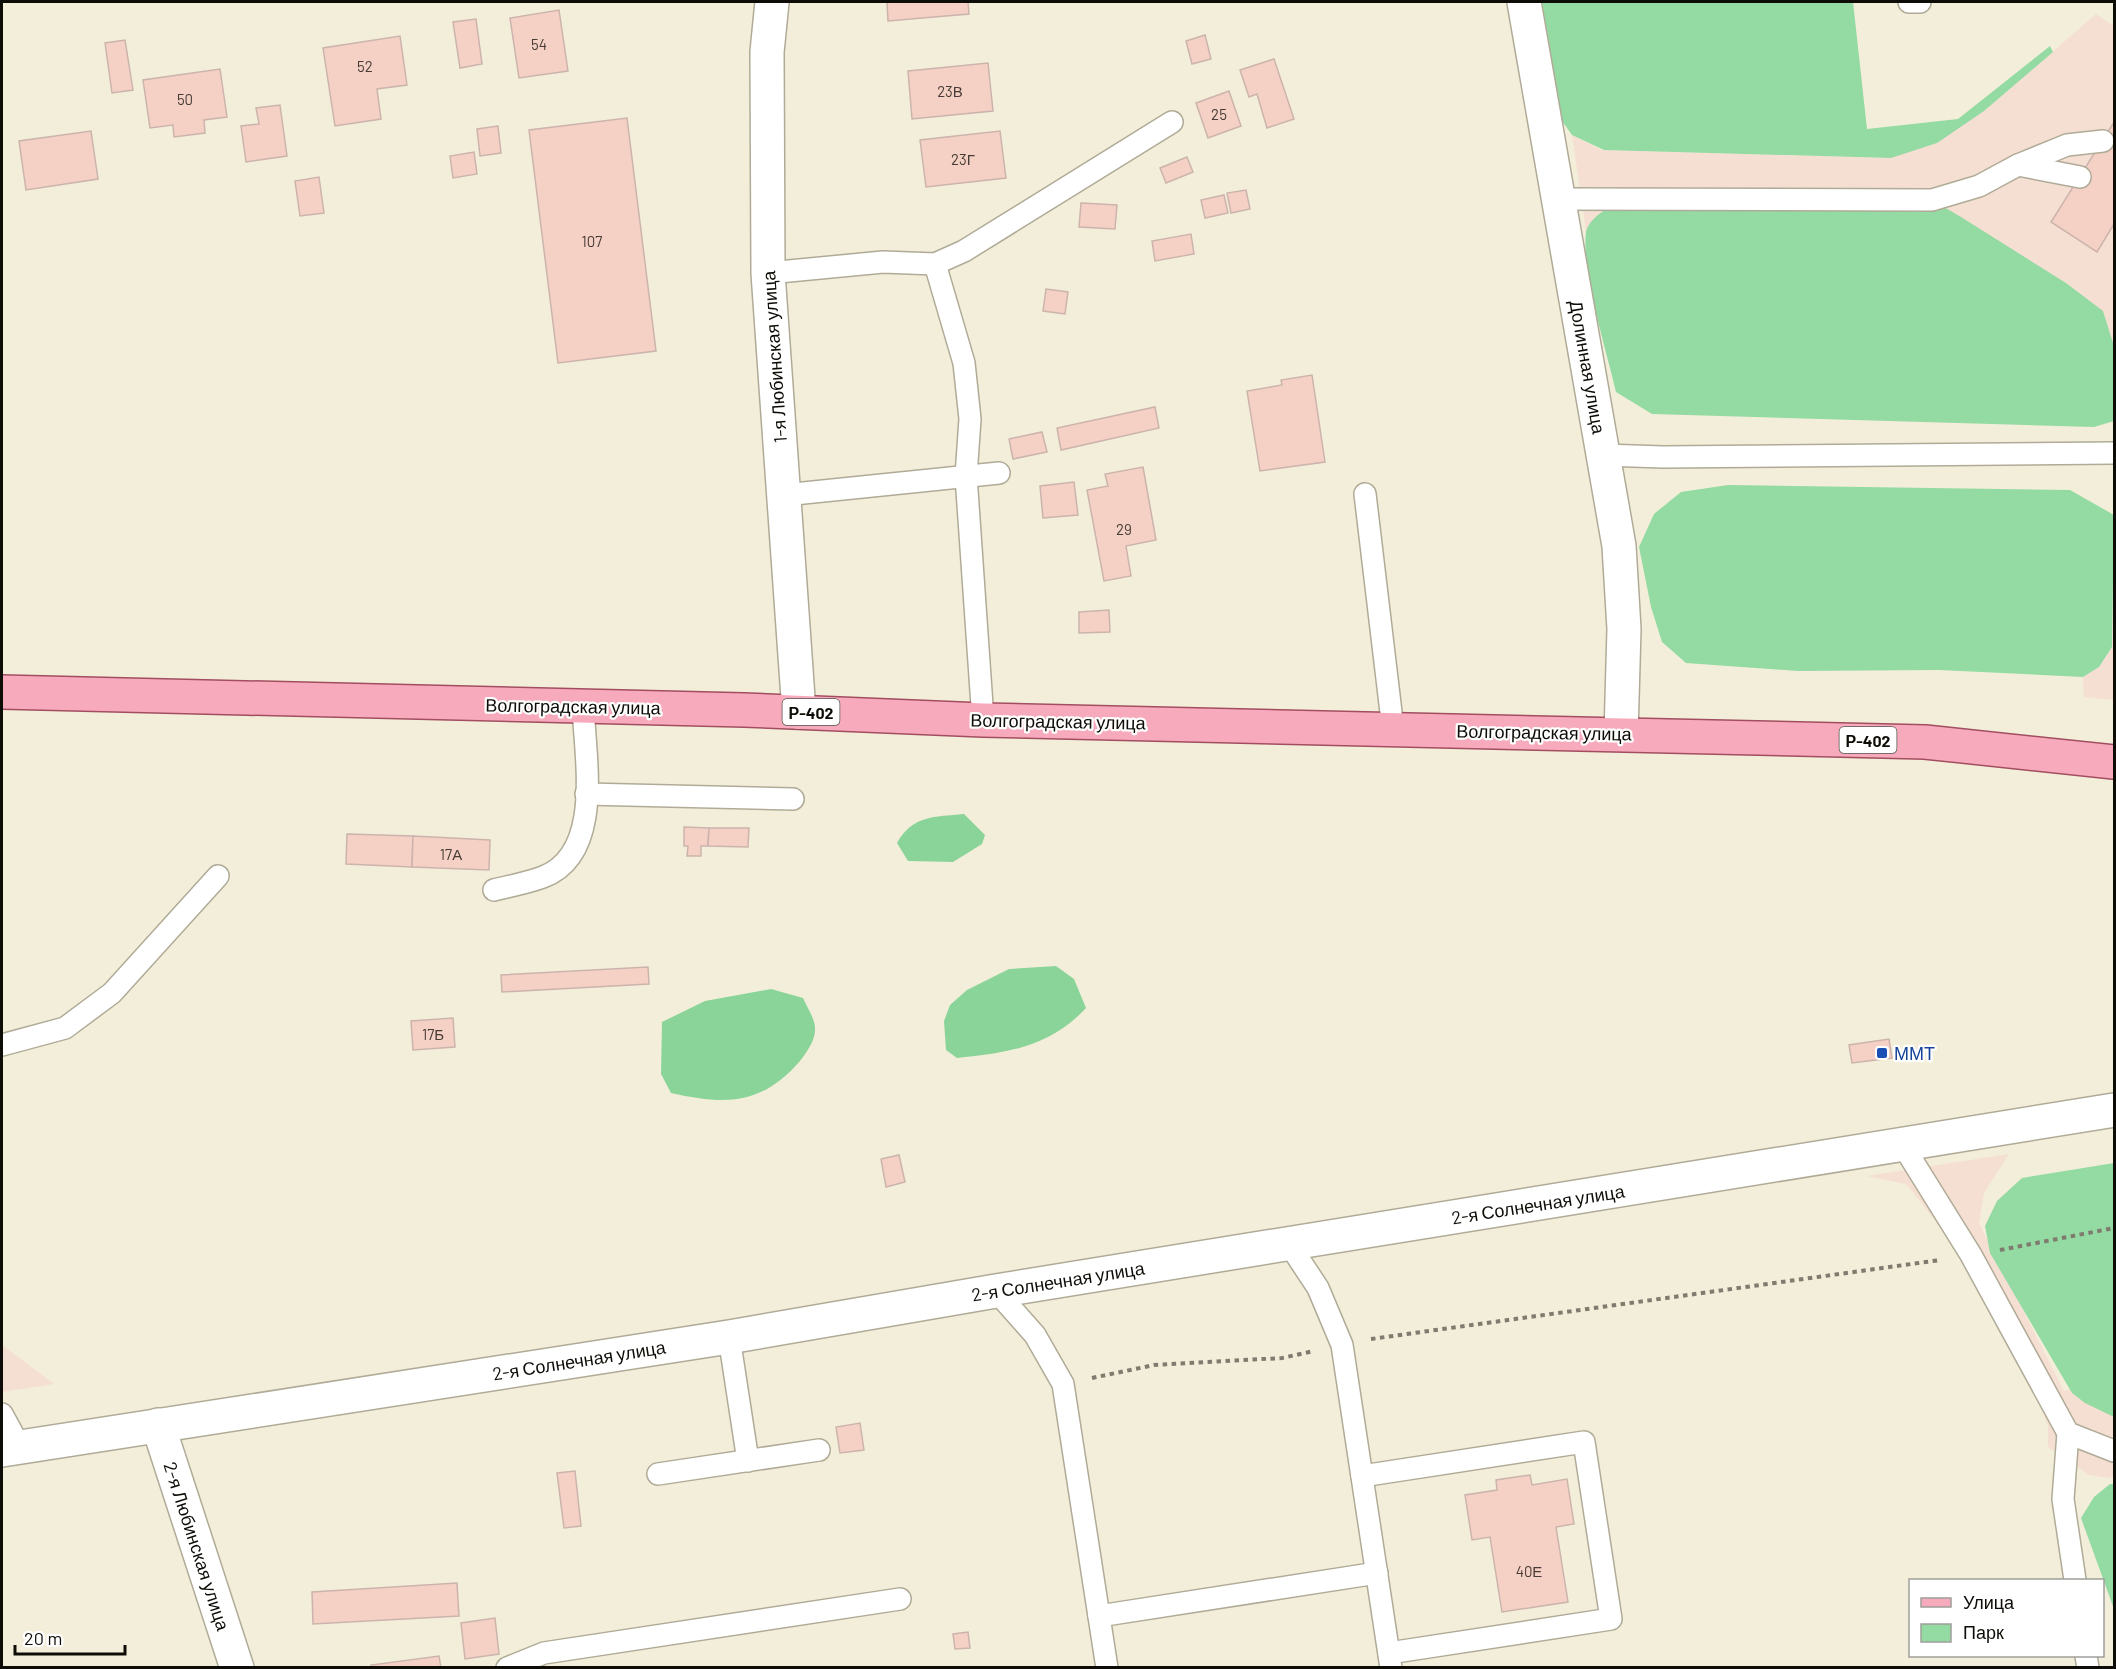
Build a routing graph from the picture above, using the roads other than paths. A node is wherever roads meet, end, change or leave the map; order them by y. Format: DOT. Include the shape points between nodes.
graph roads {
  1 [pos="772,2"];
  2 [pos="1524,2"];
  3 [pos="1909,2"];
  4 [pos="1920,2"];
  5 [pos="1172,122"];
  6 [pos="2103,141"];
  7 [pos="2018,165"];
  8 [pos="2080,177"];
  9 [pos="1559,199"];
  10 [pos="935,264"];
  11 [pos="768,273"];
  12 [pos="2115,453"];
  13 [pos="1603,455"];
  14 [pos="999,473"];
  15 [pos="966,476"];
  16 [pos="1365,494"];
  17 [pos="784,495"];
  18 [pos="2,692"];
  19 [pos="583,706"];
  20 [pos="799,712"];
  21 [pos="983,720"];
  22 [pos="1393,729"];
  23 [pos="1621,734"];
  24 [pos="2115,762"];
  25 [pos="586,794"];
  26 [pos="793,799"];
  27 [pos="218,876"];
  28 [pos="494,890"];
  29 [pos="2,1045"];
  30 [pos="2115,1110"];
  31 [pos="1902,1144"];
  32 [pos="1289,1244"];
  33 [pos="996,1291"];
  34 [pos="729,1337"];
  35 [pos="2,1414"];
  36 [pos="158,1425"];
  37 [pos="2068,1433"];
  38 [pos="11,1449"];
  39 [pos="819,1450"];
  40 [pos="2115,1451"];
  41 [pos="748,1461"];
  42 [pos="658,1474"];
  43 [pos="1362,1476"];
  44 [pos="1377,1573"];
  45 [pos="2075,1579"];
  46 [pos="900,1599"];
  47 [pos="1099,1616"];
  48 [pos="1390,1660"];
  49 [pos="237,1668"];
  50 [pos="507,1668"];
  51 [pos="1107,1668"];
  1 -- 11 [label="main road, 1-я Любинская улица" via="767,52"];
  2 -- 9 [label="main road, Долинная улица"];
  3 -- 4 [label="lane"];
  5 -- 10 [label="lane" via="964,251"];
  6 -- 7 [label="lane" via="2067,145"];
  7 -- 8 [label="lane"];
  7 -- 9 [label="lane" via="1979,186 1932,200"];
  9 -- 13 [label="main road, Долинная улица"];
  10 -- 11 [label="lane" via="883,262"];
  10 -- 15 [label="lane" via="964,363 970,419"];
  11 -- 17 [label="main road, 1-я Любинская улица"];
  12 -- 13 [label="lane"];
  13 -- 23 [label="main road, Долинная улица" via="1619,546 1624,629"];
  14 -- 15 [label="lane"];
  15 -- 17 [label="lane"];
  15 -- 21 [label="lane"];
  16 -- 22 [label="lane"];
  17 -- 20 [label="main road, 1-я Любинская улица"];
  18 -- 19 [label="main road, Волгоградская улица / Р-402"];
  19 -- 20 [label="main road, Волгоградская улица / Р-402"];
  19 -- 25 [label="lane"];
  20 -- 21 [label="main road, Волгоградская улица / Р-402"];
  21 -- 22 [label="main road, Волгоградская улица / Р-402"];
  22 -- 23 [label="main road, Волгоградская улица / Р-402"];
  23 -- 24 [label="main road, Волгоградская улица / Р-402" via="1926,742"];
  25 -- 26 [label="lane"];
  25 -- 28 [label="lane" via="585,825 572,857 545,877"];
  27 -- 29 [label="lane" via="112,993 65,1028"];
  30 -- 31 [label="main road, 2-я Солнечная улица"];
  31 -- 32 [label="main road, 2-я Солнечная улица"];
  31 -- 37 [label="lane" via="1971,1255"];
  32 -- 33 [label="main road, 2-я Солнечная улица"];
  32 -- 43 [label="lane" via="1318,1288 1342,1345"];
  33 -- 34 [label="main road, 2-я Солнечная улица"];
  33 -- 47 [label="lane" via="1035,1335 1063,1384"];
  34 -- 36 [label="main road, 2-я Солнечная улица"];
  34 -- 41 [label="lane"];
  35 -- 38 [label="lane"];
  36 -- 38 [label="main road, 2-я Солнечная улица"];
  36 -- 49 [label="main road, 2-я Любинская улица"];
  37 -- 40 [label="lane"];
  37 -- 45 [label="lane" via="2063,1498"];
  39 -- 41 [label="lane"];
  41 -- 42 [label="lane"];
  43 -- 44 [label="lane"];
  43 -- 48 [label="lane" via="1584,1442 1608,1595 1611,1619"];
  44 -- 47 [label="lane"];
  44 -- 48 [label="lane"];
  46 -- 50 [label="lane" via="544,1653"];
  47 -- 51 [label="lane"];
}
